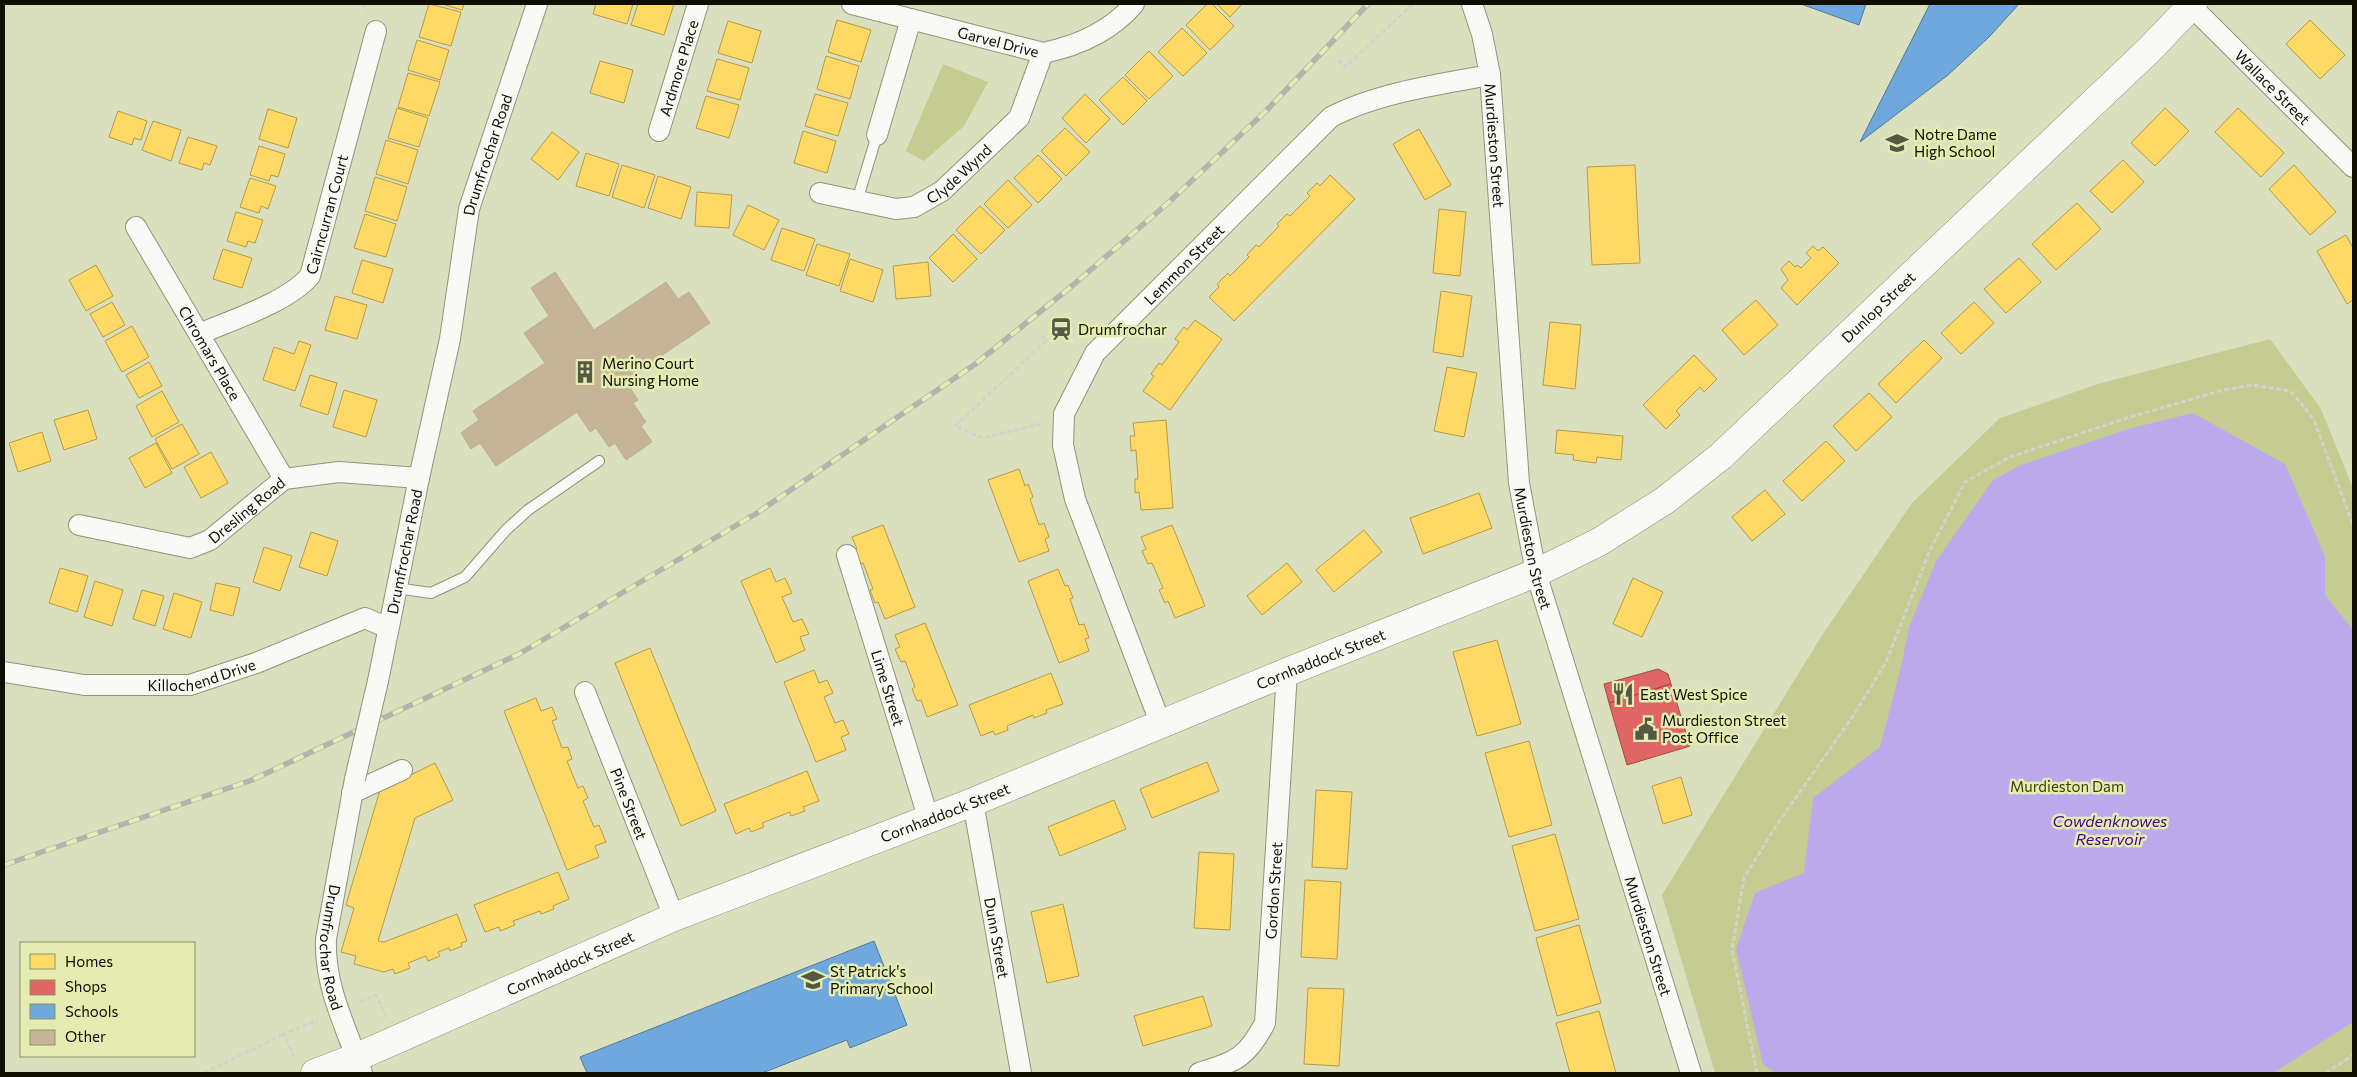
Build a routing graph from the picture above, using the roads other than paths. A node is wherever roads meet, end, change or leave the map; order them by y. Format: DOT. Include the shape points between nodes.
graph roads {
  1 [pos="537,4"];
  2 [pos="698,4"];
  3 [pos="852,4"];
  4 [pos="1134,4"];
  5 [pos="1472,4"];
  6 [pos="2192,5"];
  7 [pos="911,19"];
  8 [pos="376,31"];
  9 [pos="1043,53"];
  10 [pos="1490,75"];
  11 [pos="659,131"];
  12 [pos="877,135"];
  13 [pos="2353,164"];
  14 [pos="820,193"];
  15 [pos="857,201"];
  16 [pos="136,227"];
  17 [pos="199,334"];
  18 [pos="599,461"];
  19 [pos="418,478"];
  20 [pos="284,479"];
  21 [pos="79,525"];
  22 [pos="847,555"];
  23 [pos="1536,573"];
  24 [pos="396,588"];
  25 [pos="388,628"];
  26 [pos="4,672"];
  27 [pos="1287,672"];
  28 [pos="585,692"];
  29 [pos="1161,724"];
  30 [pos="402,770"];
  31 [pos="354,786"];
  32 [pos="973,802"];
  33 [pos="929,820"];
  34 [pos="674,917"];
  35 [pos="359,1065"];
  36 [pos="316,1073"];
  37 [pos="1021,1073"];
  38 [pos="1199,1073"];
  39 [pos="1691,1073"];
  1 -- 19 [label="street, Drumfrochar Road" via="469,210 450,339"];
  2 -- 11 [label="street, Ardmore Place"];
  3 -- 7 [label="street, Garvel Drive"];
  4 -- 9 [label="street, Garvel Drive" via="1092,37 1069,48"];
  5 -- 10 [label="street, Murdieston Street"];
  6 -- 13 [label="street, Wallace Street"];
  6 -- 23 [label="main road, Dunlop Street" via="2149,50 1721,456 1664,501 1599,542"];
  7 -- 9 [label="street, Garvel Drive"];
  7 -- 12 [label="street"];
  8 -- 17 [label="street, Cairncurran Court" via="310,276 301,288 286,296"];
  9 -- 15 [label="street, Clyde Wynd" via="1020,118 942,192 914,207 896,208"];
  10 -- 23 [label="street, Murdieston Street" via="1520,483"];
  10 -- 29 [label="street, Lemmon Street" via="1417,88 1331,117 1095,353 1064,414 1063,445 1075,499"];
  12 -- 15 [label="lane"];
  14 -- 15 [label="street, Clyde Wynd"];
  16 -- 17 [label="street, Chromars Place"];
  17 -- 20 [label="street, Chromars Place"];
  18 -- 24 [label="lane" via="528,510 465,576 431,592"];
  19 -- 20 [label="street, Dresling Road" via="339,472"];
  19 -- 24 [label="street, Drumfrochar Road"];
  20 -- 21 [label="street, Dresling Road" via="210,540 190,548"];
  22 -- 33 [label="street, Lime Street"];
  23 -- 27 [label="main road, Cornhaddock Street"];
  23 -- 39 [label="street, Murdieston Street"];
  24 -- 25 [label="street, Drumfrochar Road"];
  25 -- 26 [label="street, Killochend Drive" via="365,618 256,663 190,684 84,685"];
  25 -- 31 [label="street, Drumfrochar Road, bridge"];
  27 -- 29 [label="main road, Cornhaddock Street"];
  27 -- 38 [label="street, Gordon Street" via="1265,1023 1254,1044 1235,1061"];
  28 -- 34 [label="street, Pine Street"];
  29 -- 32 [label="main road, Cornhaddock Street"];
  30 -- 31 [label="street"];
  31 -- 35 [label="street, Drumfrochar Road" via="325,960 338,1012"];
  32 -- 33 [label="main road, Cornhaddock Street"];
  32 -- 37 [label="street, Dunn Street"];
  33 -- 34 [label="main road, Cornhaddock Street"];
  34 -- 35 [label="main road, Cornhaddock Street"];
  35 -- 36 [label="main road"];
}
